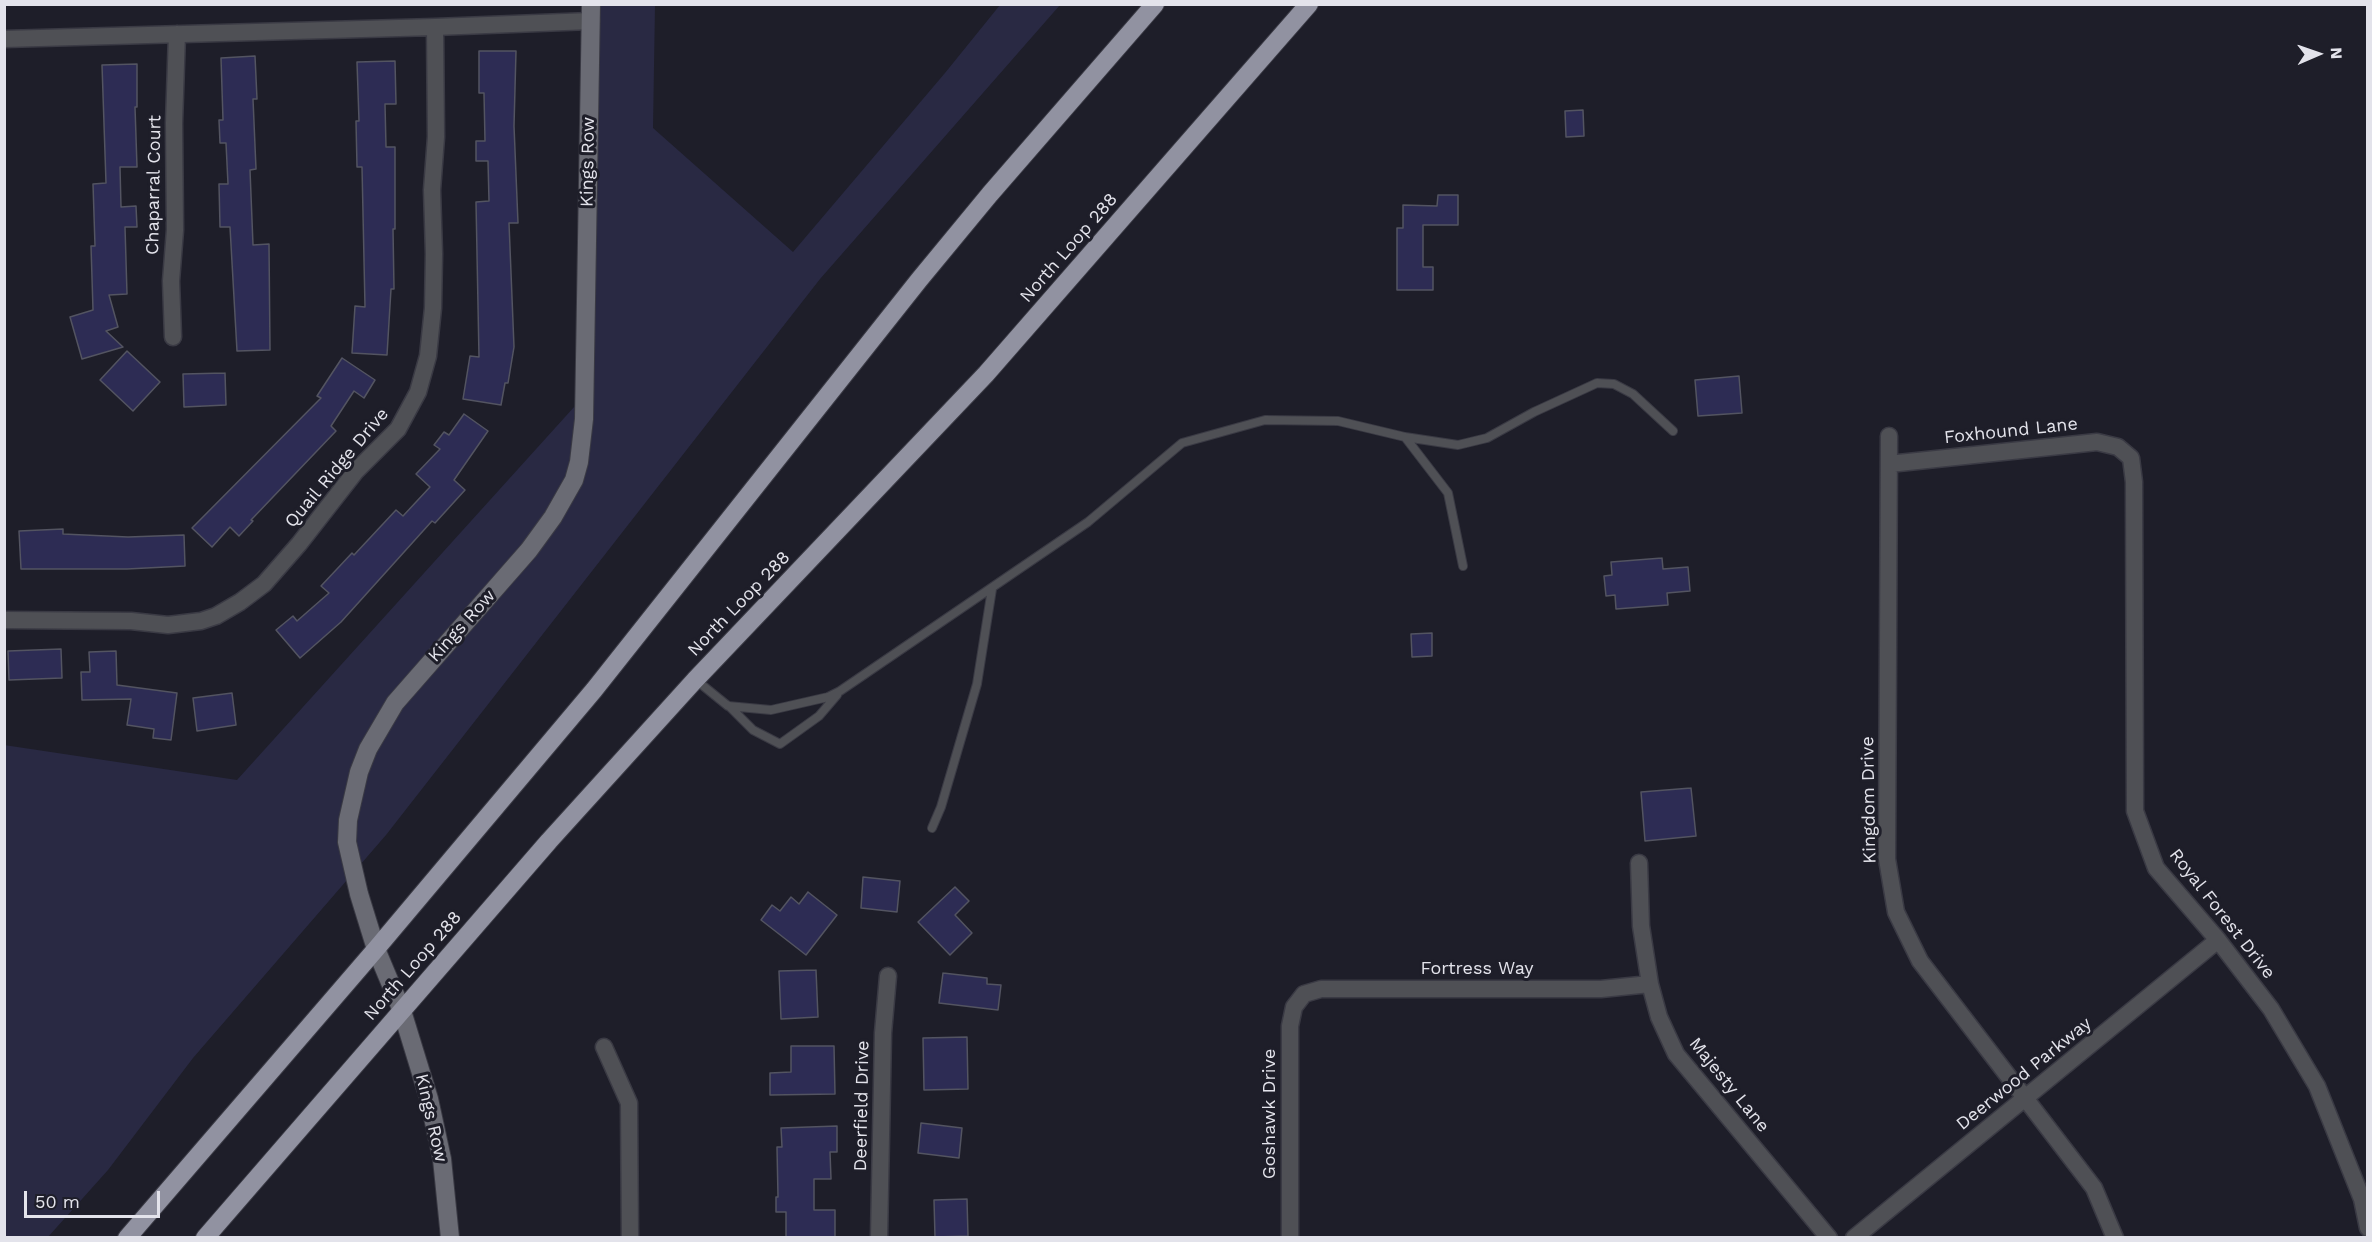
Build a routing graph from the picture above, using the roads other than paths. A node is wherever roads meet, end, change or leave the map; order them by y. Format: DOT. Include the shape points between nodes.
graph roads {
  1 [pos="1155,4"];
  2 [pos="1309,4"];
  3 [pos="591,13"];
  4 [pos="435,27"];
  5 [pos="177,34"];
  6 [pos="4,39"];
  7 [pos="173,337"];
  8 [pos="1673,431"];
  9 [pos="1889,436"];
  10 [pos="1404,437"];
  11 [pos="2131,458"];
  12 [pos="1889,464"];
  13 [pos="1463,566"];
  14 [pos="992,589"];
  15 [pos="4,620"];
  16 [pos="695,680"];
  17 [pos="840,691"];
  18 [pos="728,706"];
  19 [pos="932,828"];
  20 [pos="1639,863"];
  21 [pos="2218,940"];
  22 [pos="376,949"];
  23 [pos="888,976"];
  24 [pos="1650,984"];
  25 [pos="1304,994"];
  26 [pos="402,1011"];
  27 [pos="604,1047"];
  28 [pos="2026,1098"];
  29 [pos="2367,1228"];
  30 [pos="127,1238"];
  31 [pos="205,1238"];
  32 [pos="450,1238"];
  33 [pos="630,1238"];
  34 [pos="879,1238"];
  35 [pos="1290,1238"];
  36 [pos="1829,1238"];
  37 [pos="1854,1238"];
  38 [pos="2115,1238"];
  1 -- 22 [label="highway" via="919,280 594,690"];
  2 -- 16 [label="highway, North Loop 288" via="986,374"];
  3 -- 4 [label="street"];
  3 -- 22 [label="street, Kings Row" via="584,408 579,462 564,499 529,550 414,679 368,749 351,799 347,842"];
  4 -- 5 [label="street"];
  4 -- 15 [label="street, Quail Ridge Drive" via="434,254 429,346 418,392 398,429 356,471 264,584 216,616 168,625"];
  5 -- 6 [label="street"];
  5 -- 7 [label="street, Chaparral Court"];
  8 -- 10 [label="lane" via="1634,394 1614,384 1597,383 1487,438 1458,444"];
  9 -- 12 [label="street, Kingdom Drive"];
  10 -- 13 [label="lane" via="1448,492"];
  10 -- 14 [label="lane" via="1338,421 1265,420 1182,443 1089,522"];
  11 -- 12 [label="street, Foxhound Lane" via="2118,447 2097,442"];
  11 -- 21 [label="street, Royal Forest Drive" via="2135,811 2156,868"];
  12 -- 28 [label="street, Kingdom Drive" via="1887,859 1896,912 1920,961"];
  14 -- 17 [label="lane"];
  14 -- 19 [label="lane" via="977,684"];
  16 -- 18 [label="lane"];
  16 -- 26 [label="highway, North Loop 288"];
  17 -- 18 [label="lane" via="771,710"];
  17 -- 18 [label="lane" via="819,716 780,744 753,729"];
  20 -- 24 [label="street, Majesty Lane" via="1641,926"];
  21 -- 28 [label="street, Deerwood Parkway"];
  21 -- 29 [label="street, Royal Forest Drive" via="2271,1009 2317,1086 2362,1199"];
  22 -- 26 [label="street, Kings Row"];
  22 -- 30 [label="highway"];
  23 -- 34 [label="street, Deerfield Drive" via="883,1033"];
  24 -- 25 [label="street, Fortress Way" via="1601,989 1321,989"];
  24 -- 36 [label="street, Majesty Lane" via="1659,1017 1676,1054"];
  25 -- 35 [label="street, Goshawk Drive" via="1294,1007 1290,1026"];
  26 -- 31 [label="highway, North Loop 288"];
  26 -- 32 [label="street, Kings Row" via="437,1129"];
  27 -- 33 [label="street" via="629,1103"];
  28 -- 37 [label="street, Deerwood Parkway"];
  28 -- 38 [label="street, Kingdom Drive" via="2094,1188"];
}
